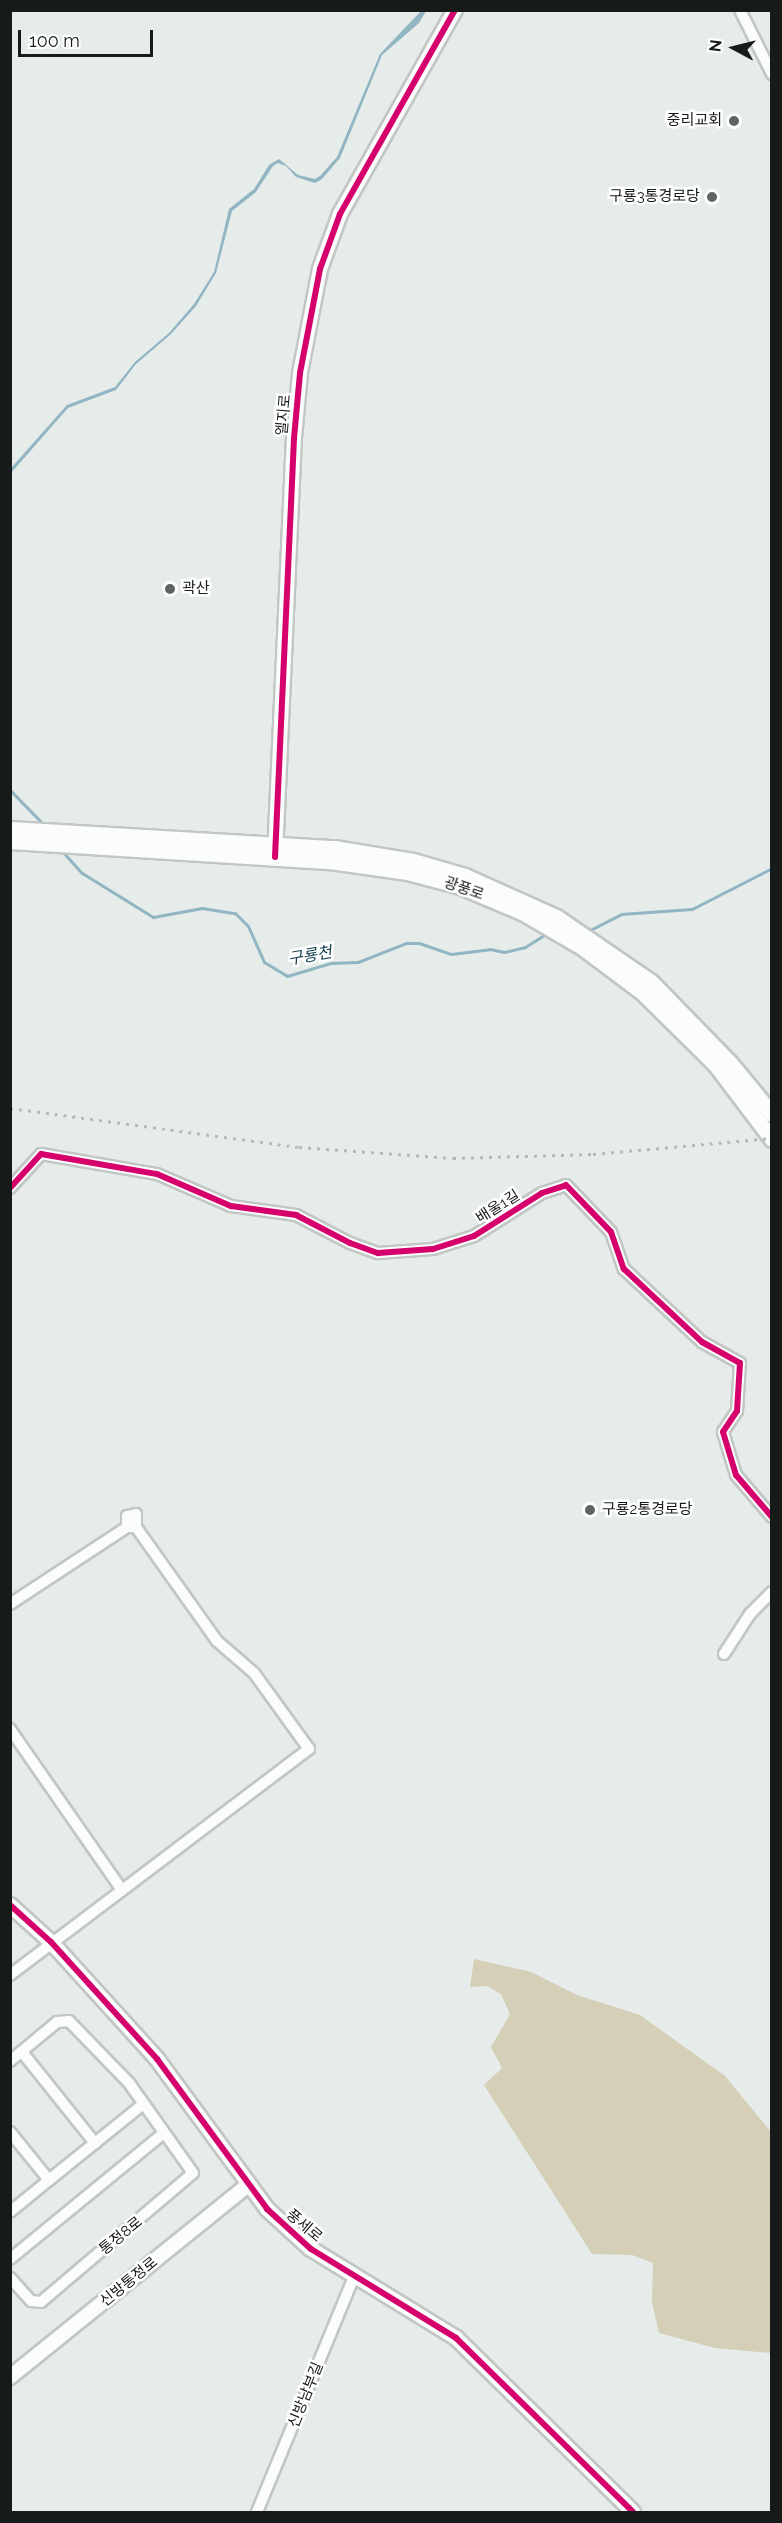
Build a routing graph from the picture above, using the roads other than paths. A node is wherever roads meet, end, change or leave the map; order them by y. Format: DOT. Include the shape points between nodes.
graph roads {
  1 [pos="455,10"];
  2 [pos="740,10"];
  3 [pos="771,74"];
  4 [pos="18,835"];
  5 [pos="274,850"];
  6 [pos="771,1114"];
  7 [pos="771,1139"];
  8 [pos="10,1188"];
  9 [pos="771,1516"];
  10 [pos="771,1592"];
  11 [pos="10,1604"];
  12 [pos="724,1654"];
  13 [pos="10,1729"];
  14 [pos="121,1889"];
  15 [pos="10,1905"];
  16 [pos="51,1941"];
  17 [pos="10,1975"];
  18 [pos="22,2052"];
  19 [pos="10,2061"];
  20 [pos="141,2104"];
  21 [pos="164,2133"];
  22 [pos="11,2135"];
  23 [pos="95,2142"];
  24 [pos="49,2180"];
  25 [pos="247,2186"];
  26 [pos="10,2212"];
  27 [pos="10,2259"];
  28 [pos="354,2277"];
  29 [pos="10,2278"];
  30 [pos="10,2377"];
  31 [pos="258,2512"];
  32 [pos="633,2512"];
  1 -- 5 [label="street, 엘지로" via="340,214 320,269 300,373 294,438"];
  2 -- 3 [label="street"];
  4 -- 5 [label="main road, 광풍로"];
  5 -- 6 [label="main road, 광풍로" via="413,861 502,891 556,917 651,982 730,1063"];
  5 -- 7 [label="main road, 광풍로" via="460,885 522,912 582,947 642,992 715,1064"];
  8 -- 9 [label="street, 배울1길" via="41,1154 157,1174 231,1206 296,1215 350,1244 378,1253 433,1249 474,1236 542,1193 566,1185 611,1232 624,1269 702,1342 740,1363 737,1411 723,1432 736,1475"];
  10 -- 12 [label="street" via="750,1614"];
  11 -- 14 [label="street" via="132,1527 217,1641 254,1673 309,1749"];
  13 -- 14 [label="street"];
  14 -- 16 [label="street"];
  15 -- 16 [label="street, 풍세로"];
  16 -- 17 [label="street"];
  16 -- 25 [label="street, 풍세로" via="157,2059"];
  18 -- 19 [label="street, 통정8로"];
  18 -- 20 [label="street, 통정8로" via="57,2022 69,2021 114,2066"];
  18 -- 23 [label="street"];
  20 -- 21 [label="street, 통정8로"];
  20 -- 23 [label="street"];
  21 -- 27 [label="street"];
  21 -- 29 [label="street, 통정8로" via="191,2169 188,2181 41,2302 31,2301"];
  22 -- 24 [label="street"];
  23 -- 24 [label="street"];
  24 -- 26 [label="street"];
  25 -- 28 [label="street, 풍세로" via="288,2229"];
  25 -- 30 [label="street, 신방통정로"];
  28 -- 31 [label="street, 신방남부길"];
  28 -- 32 [label="street, 풍세로" via="456,2338"];
}
